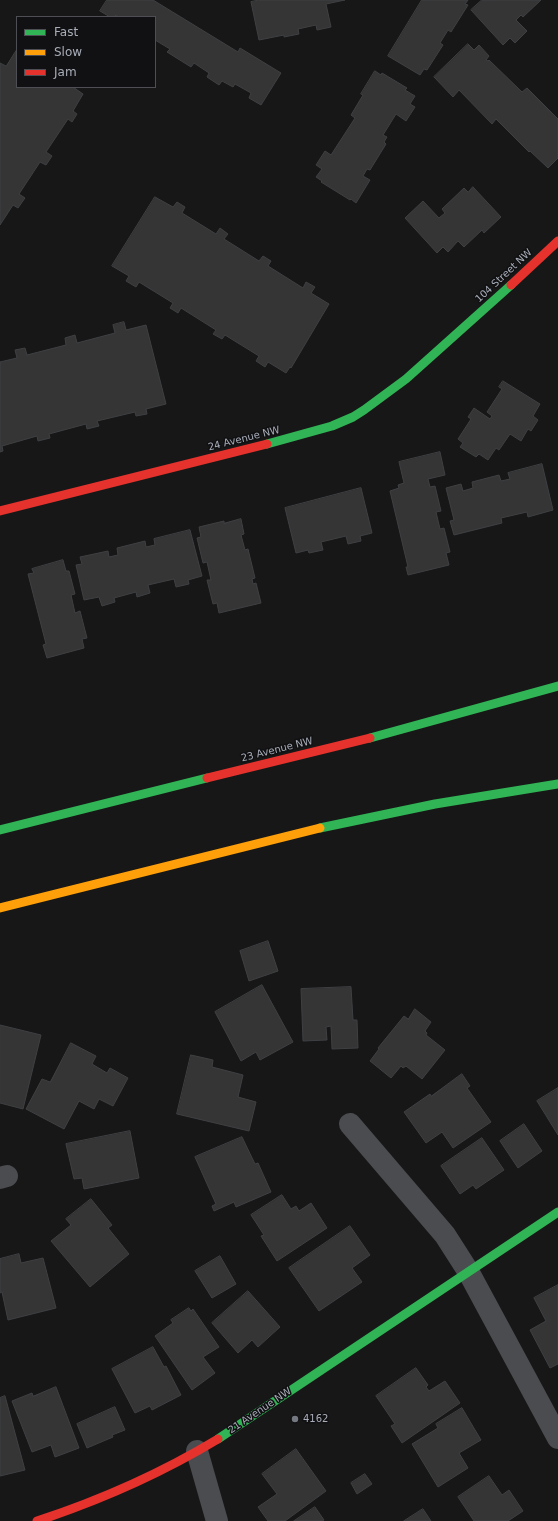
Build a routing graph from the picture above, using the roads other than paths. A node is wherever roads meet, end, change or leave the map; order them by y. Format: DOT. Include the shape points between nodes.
graph roads {
  1 [pos="558,241"];
  2 [pos="464,328"];
  3 [pos="0,511"];
  4 [pos="558,686"];
  5 [pos="558,784"];
  6 [pos="48,818"];
  7 [pos="0,830"];
  8 [pos="0,840"];
  9 [pos="0,908"];
  10 [pos="350,1124"];
  11 [pos="558,1212"];
  12 [pos="468,1271"];
  13 [pos="558,1438"];
  14 [pos="197,1451"];
  15 [pos="37,1521"];
  16 [pos="217,1521"];
  1 -- 2 [label="street, 104 Street NW"];
  2 -- 3 [label="street, 24 Avenue NW" via="376,403 328,428"];
  4 -- 6 [label="street, 23 Avenue NW" via="416,726"];
  5 -- 9 [label="street" via="435,804 337,824"];
  6 -- 7 [label="street, 23 Avenue NW"];
  6 -- 8 [label="street"];
  10 -- 12 [label="street" via="445,1235"];
  11 -- 12 [label="street, 21 Avenue NW"];
  12 -- 13 [label="street"];
  12 -- 14 [label="street, 21 Avenue NW" via="231,1431"];
  14 -- 15 [label="street, 21 Avenue NW" via="145,1479"];
  14 -- 16 [label="street"];
}
